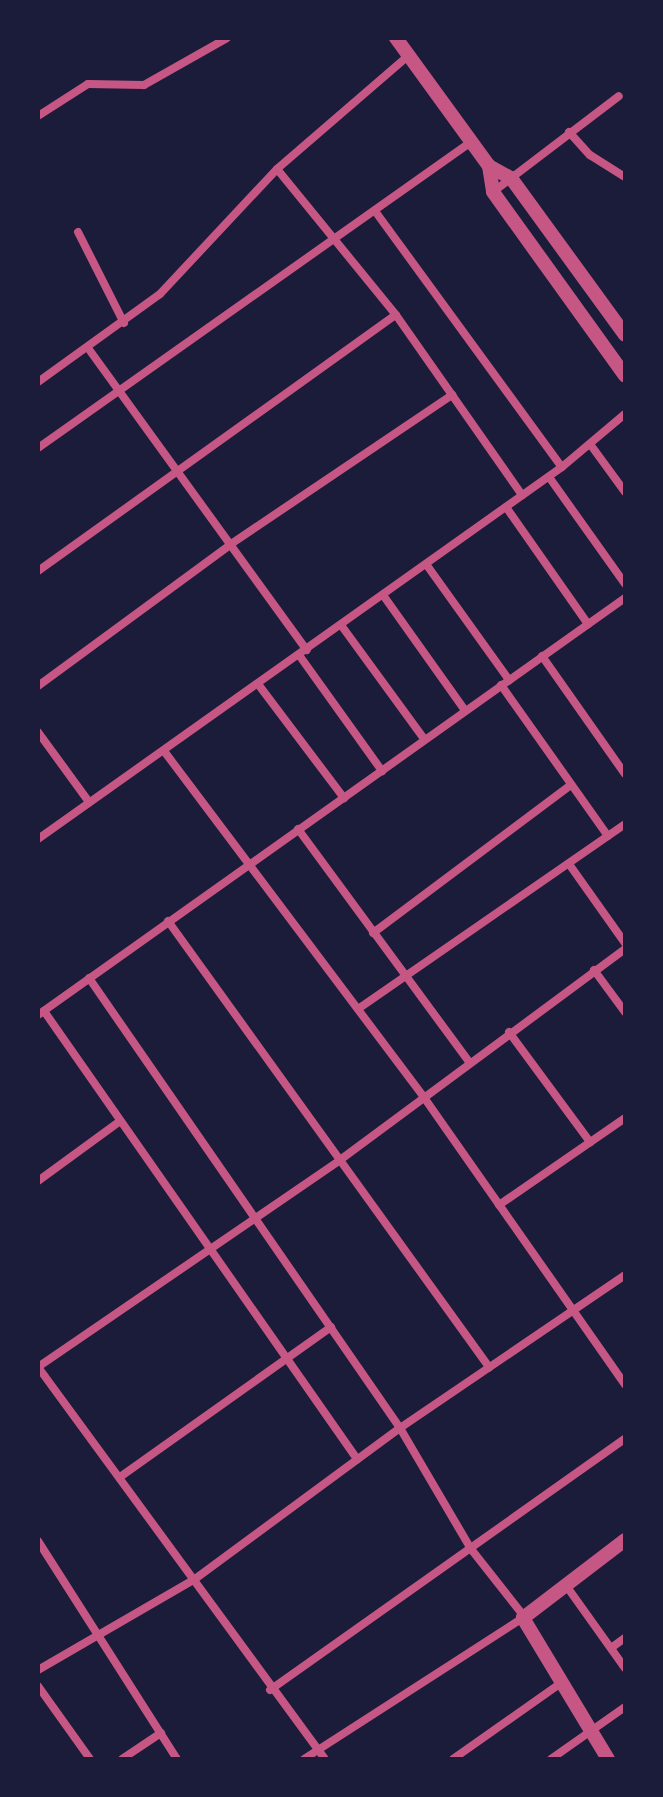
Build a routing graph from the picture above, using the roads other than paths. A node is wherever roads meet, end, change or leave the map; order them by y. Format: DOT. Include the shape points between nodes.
graph roads {
  1 [pos="227,38"];
  2 [pos="396,38"];
  3 [pos="408,56"];
  4 [pos="619,96"];
  5 [pos="38,116"];
  6 [pos="569,132"];
  7 [pos="471,142"];
  8 [pos="489,166"];
  9 [pos="277,169"];
  10 [pos="625,177"];
  11 [pos="511,178"];
  12 [pos="493,192"];
  13 [pos="375,211"];
  14 [pos="78,232"];
  15 [pos="337,238"];
  16 [pos="396,315"];
  17 [pos="124,323"];
  18 [pos="625,335"];
  19 [pos="88,348"];
  20 [pos="625,376"];
  21 [pos="38,382"];
  22 [pos="120,391"];
  23 [pos="452,395"];
  24 [pos="625,414"];
  25 [pos="590,444"];
  26 [pos="38,448"];
  27 [pos="562,467"];
  28 [pos="177,470"];
  29 [pos="549,477"];
  30 [pos="625,492"];
  31 [pos="522,495"];
  32 [pos="506,507"];
  33 [pos="231,544"];
  34 [pos="426,564"];
  35 [pos="38,571"];
  36 [pos="625,584"];
  37 [pos="383,595"];
  38 [pos="625,598"];
  39 [pos="588,624"];
  40 [pos="341,625"];
  41 [pos="303,652"];
  42 [pos="542,656"];
  43 [pos="505,682"];
  44 [pos="258,684"];
  45 [pos="38,686"];
  46 [pos="464,709"];
  47 [pos="38,732"];
  48 [pos="424,739"];
  49 [pos="164,751"];
  50 [pos="382,771"];
  51 [pos="625,774"];
  52 [pos="571,785"];
  53 [pos="344,798"];
  54 [pos="89,802"];
  55 [pos="625,824"];
  56 [pos="298,829"];
  57 [pos="608,836"];
  58 [pos="38,839"];
  59 [pos="249,863"];
  60 [pos="569,864"];
  61 [pos="168,921"];
  62 [pos="373,933"];
  63 [pos="625,946"];
  64 [pos="594,970"];
  65 [pos="403,977"];
  66 [pos="89,978"];
  67 [pos="358,1009"];
  68 [pos="625,1012"];
  69 [pos="41,1013"];
  70 [pos="509,1032"];
  71 [pos="469,1062"];
  72 [pos="423,1096"];
  73 [pos="624,1121"];
  74 [pos="119,1122"];
  75 [pos="590,1142"];
  76 [pos="340,1160"];
  77 [pos="38,1181"];
  78 [pos="499,1205"];
  79 [pos="254,1218"];
  80 [pos="208,1251"];
  81 [pos="625,1275"];
  82 [pos="570,1311"];
  83 [pos="331,1327"];
  84 [pos="286,1359"];
  85 [pos="38,1367"];
  86 [pos="489,1367"];
  87 [pos="625,1384"];
  88 [pos="400,1428"];
  89 [pos="625,1439"];
  90 [pos="357,1459"];
  91 [pos="120,1477"];
  92 [pos="625,1540"];
  93 [pos="38,1541"];
  94 [pos="471,1549"];
  95 [pos="195,1579"];
  96 [pos="564,1583"];
  97 [pos="523,1616"];
  98 [pos="100,1633"];
  99 [pos="625,1638"];
  100 [pos="611,1648"];
  101 [pos="625,1668"];
  102 [pos="38,1670"];
  103 [pos="561,1683"];
  104 [pos="38,1686"];
  105 [pos="270,1690"];
  106 [pos="625,1707"];
  107 [pos="591,1732"];
  108 [pos="161,1733"];
  109 [pos="318,1749"];
  110 [pos="90,1759"];
  111 [pos="122,1759"];
  112 [pos="177,1759"];
  113 [pos="304,1759"];
  114 [pos="325,1759"];
  115 [pos="453,1759"];
  116 [pos="551,1759"];
  117 [pos="608,1759"];
  1 -- 5 [label="street" via="144,85 88,84"];
  2 -- 3 [label="street"];
  3 -- 7 [label="street"];
  3 -- 9 [label="street"];
  4 -- 6 [label="street"];
  6 -- 10 [label="street" via="590,155"];
  6 -- 11 [label="street"];
  7 -- 8 [label="street"];
  7 -- 13 [label="street"];
  8 -- 11 [label="street"];
  8 -- 12 [label="street"];
  9 -- 15 [label="street"];
  9 -- 17 [label="street" via="160,294"];
  11 -- 12 [label="street"];
  11 -- 18 [label="street"];
  12 -- 20 [label="street"];
  13 -- 15 [label="street"];
  13 -- 27 [label="street"];
  14 -- 17 [label="street"];
  15 -- 16 [label="street"];
  15 -- 22 [label="street"];
  16 -- 23 [label="street"];
  16 -- 28 [label="street"];
  17 -- 19 [label="street"];
  19 -- 21 [label="street"];
  19 -- 22 [label="street"];
  22 -- 26 [label="street"];
  22 -- 28 [label="street"];
  23 -- 31 [label="street"];
  23 -- 33 [label="street"];
  24 -- 25 [label="street"];
  25 -- 27 [label="street"];
  25 -- 30 [label="street"];
  27 -- 29 [label="street"];
  28 -- 33 [label="street"];
  28 -- 35 [label="street"];
  29 -- 31 [label="street"];
  29 -- 36 [label="street"];
  31 -- 32 [label="street"];
  32 -- 34 [label="street"];
  32 -- 39 [label="street"];
  33 -- 41 [label="street"];
  33 -- 45 [label="street"];
  34 -- 37 [label="street"];
  34 -- 43 [label="street"];
  37 -- 40 [label="street"];
  37 -- 46 [label="street"];
  38 -- 39 [label="street"];
  39 -- 42 [label="street"];
  40 -- 41 [label="street"];
  40 -- 48 [label="street"];
  41 -- 44 [label="street"];
  41 -- 50 [label="street"];
  42 -- 43 [label="street"];
  42 -- 51 [label="street"];
  43 -- 46 [label="street"];
  43 -- 52 [label="street"];
  44 -- 49 [label="street"];
  44 -- 53 [label="street"];
  46 -- 48 [label="street"];
  47 -- 54 [label="street"];
  48 -- 50 [label="street"];
  49 -- 54 [label="street"];
  49 -- 59 [label="street"];
  50 -- 53 [label="street"];
  52 -- 57 [label="street"];
  52 -- 62 [label="street"];
  53 -- 56 [label="street"];
  54 -- 58 [label="street"];
  55 -- 57 [label="street"];
  56 -- 59 [label="street"];
  56 -- 62 [label="street"];
  57 -- 60 [label="street"];
  59 -- 61 [label="street"];
  59 -- 67 [label="street"];
  60 -- 63 [label="street"];
  60 -- 65 [label="street"];
  61 -- 66 [label="street"];
  61 -- 76 [label="street"];
  62 -- 65 [label="street"];
  63 -- 64 [label="street"];
  64 -- 68 [label="street"];
  64 -- 70 [label="street"];
  65 -- 67 [label="street"];
  65 -- 71 [label="street"];
  66 -- 69 [label="street"];
  66 -- 79 [label="street"];
  67 -- 72 [label="street"];
  69 -- 74 [label="street"];
  70 -- 71 [label="street"];
  70 -- 75 [label="street"];
  71 -- 72 [label="street"];
  72 -- 76 [label="street"];
  72 -- 78 [label="street"];
  73 -- 75 [label="street"];
  74 -- 77 [label="street"];
  74 -- 80 [label="street"];
  75 -- 78 [label="street"];
  76 -- 79 [label="street"];
  76 -- 86 [label="street"];
  78 -- 82 [label="street"];
  79 -- 80 [label="street"];
  79 -- 83 [label="street"];
  80 -- 84 [label="street"];
  80 -- 85 [label="street"];
  81 -- 82 [label="street"];
  82 -- 86 [label="street"];
  82 -- 87 [label="street"];
  83 -- 84 [label="street"];
  83 -- 88 [label="street"];
  84 -- 90 [label="street"];
  84 -- 91 [label="street"];
  85 -- 91 [label="street"];
  86 -- 88 [label="street"];
  88 -- 90 [label="street"];
  88 -- 94 [label="street"];
  89 -- 94 [label="street"];
  90 -- 95 [label="street"];
  91 -- 95 [label="street"];
  92 -- 96 [label="street"];
  93 -- 98 [label="street"];
  94 -- 97 [label="street"];
  94 -- 105 [label="street"];
  95 -- 98 [label="street"];
  95 -- 105 [label="street"];
  96 -- 97 [label="street"];
  96 -- 100 [label="street"];
  97 -- 103 [label="street"];
  97 -- 109 [label="street"];
  98 -- 102 [label="street"];
  98 -- 108 [label="street"];
  99 -- 100 [label="street"];
  100 -- 101 [label="street"];
  103 -- 107 [label="street"];
  103 -- 115 [label="street"];
  104 -- 110 [label="street"];
  105 -- 109 [label="street"];
  106 -- 107 [label="street"];
  107 -- 116 [label="street"];
  107 -- 117 [label="street"];
  108 -- 111 [label="street"];
  108 -- 112 [label="street"];
  109 -- 113 [label="street"];
  109 -- 114 [label="street"];
}
